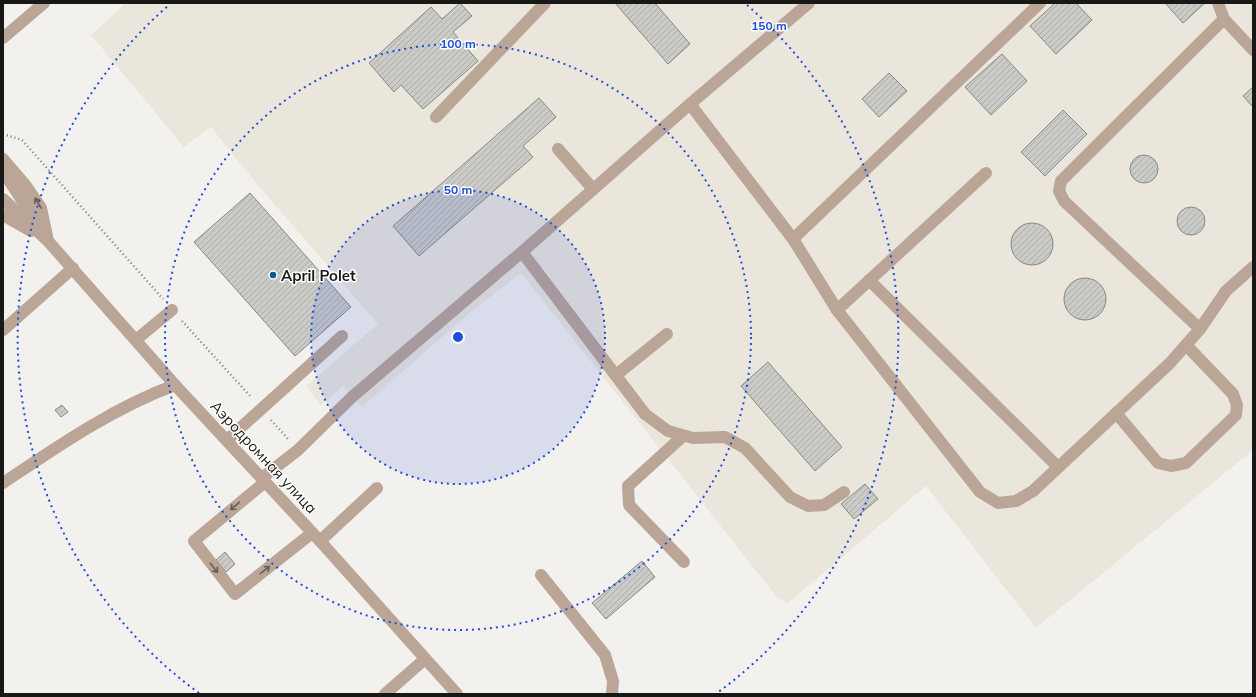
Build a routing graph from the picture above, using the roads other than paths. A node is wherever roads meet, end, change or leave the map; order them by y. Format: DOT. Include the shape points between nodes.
graph roads {
  1 [pos="44,3"];
  2 [pos="545,3"];
  3 [pos="809,3"];
  4 [pos="1040,3"];
  5 [pos="1218,3"];
  6 [pos="796,7"];
  7 [pos="1224,19"];
  8 [pos="3,38"];
  9 [pos="1253,50"];
  10 [pos="690,104"];
  11 [pos="436,117"];
  12 [pos="558,149"];
  13 [pos="3,159"];
  14 [pos="3,171"];
  15 [pos="986,173"];
  16 [pos="593,190"];
  17 [pos="3,199"];
  18 [pos="3,215"];
  19 [pos="792,238"];
  20 [pos="48,241"];
  21 [pos="522,252"];
  22 [pos="1253,267"];
  23 [pos="73,268"];
  24 [pos="869,280"];
  25 [pos="172,310"];
  26 [pos="837,310"];
  27 [pos="1200,329"];
  28 [pos="3,330"];
  29 [pos="668,334"];
  30 [pos="342,336"];
  31 [pos="137,339"];
  32 [pos="1186,345"];
  33 [pos="616,375"];
  34 [pos="175,385"];
  35 [pos="1116,413"];
  36 [pos="683,436"];
  37 [pos="227,440"];
  38 [pos="1058,467"];
  39 [pos="264,480"];
  40 [pos="3,483"];
  41 [pos="377,488"];
  42 [pos="844,492"];
  43 [pos="316,537"];
  44 [pos="684,562"];
  45 [pos="541,575"];
  46 [pos="425,659"];
  47 [pos="386,694"];
  48 [pos="456,694"];
  49 [pos="612,694"];
  1 -- 8 [label="street"];
  2 -- 11 [label="street"];
  3 -- 6 [label="street"];
  4 -- 19 [label="street"];
  5 -- 7 [label="street"];
  6 -- 10 [label="street"];
  7 -- 9 [label="street"];
  7 -- 27 [label="street" via="1061,181 1059,191 1064,201"];
  10 -- 16 [label="street"];
  10 -- 19 [label="street"];
  12 -- 16 [label="street"];
  20 -- 13 [label="street, one-way" via="41,208"];
  14 -- 20 [label="street"];
  15 -- 24 [label="street"];
  16 -- 21 [label="street"];
  17 -- 20 [label="street"];
  18 -- 20 [label="street"];
  19 -- 26 [label="street"];
  20 -- 23 [label="street, Аэродромная улица"];
  21 -- 33 [label="street"];
  21 -- 39 [label="street" via="352,397"];
  22 -- 27 [label="street" via="1226,291"];
  23 -- 28 [label="street"];
  23 -- 31 [label="street, Аэродромная улица"];
  24 -- 26 [label="street"];
  24 -- 38 [label="street"];
  25 -- 31 [label="street"];
  26 -- 38 [label="street" via="980,492 998,503 1016,501 1034,491"];
  27 -- 32 [label="street"];
  29 -- 33 [label="street"];
  30 -- 37 [label="street"];
  31 -- 34 [label="street, Аэродромная улица"];
  32 -- 35 [label="street"];
  32 -- 35 [label="street" via="1233,394 1237,405 1236,415 1230,421 1186,463 1171,466 1158,463"];
  33 -- 36 [label="street" via="645,414 668,431"];
  34 -- 37 [label="street, Аэродромная улица"];
  34 -- 40 [label="street" via="145,396 93,423"];
  35 -- 38 [label="street"];
  36 -- 42 [label="street" via="725,437 745,448 790,497 808,506 824,505"];
  36 -- 44 [label="street" via="628,486 627,496 629,505"];
  37 -- 39 [label="street, Аэродромная улица"];
  39 -- 43 [label="street, Аэродромная улица"];
  39 -- 43 [label="street, one-way" via="194,541 235,594"];
  41 -- 43 [label="street"];
  43 -- 46 [label="street, Аэродромная улица"];
  45 -- 49 [label="street" via="605,655 613,681"];
  46 -- 47 [label="street"];
  46 -- 48 [label="street, Аэродромная улица"];
}
